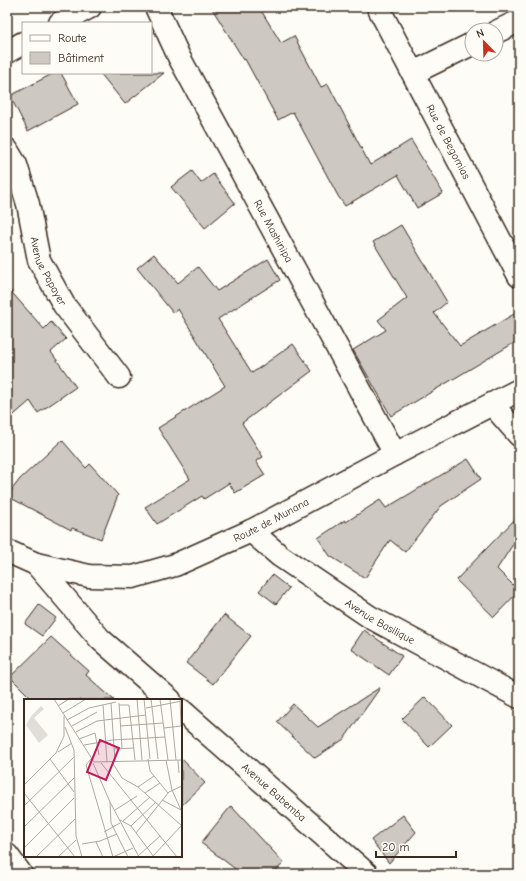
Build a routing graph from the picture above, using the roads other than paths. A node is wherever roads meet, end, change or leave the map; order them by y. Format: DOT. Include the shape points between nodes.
graph roads {
  1 [pos="90,7"];
  2 [pos="156,7"];
  3 [pos="378,7"];
  4 [pos="519,21"];
  5 [pos="62,22"];
  6 [pos="504,28"];
  7 [pos="22,44"];
  8 [pos="464,48"];
  9 [pos="7,52"];
  10 [pos="413,73"];
  11 [pos="7,150"];
  12 [pos="519,276"];
  13 [pos="119,377"];
  14 [pos="519,390"];
  15 [pos="492,404"];
  16 [pos="519,435"];
  17 [pos="395,454"];
  18 [pos="251,531"];
  19 [pos="7,551"];
  20 [pos="36,564"];
  21 [pos="519,697"];
  22 [pos="169,699"];
  23 [pos="182,711"];
  24 [pos="7,855"];
  25 [pos="22,874"];
  26 [pos="367,874"];
  1 -- 5 [label="street"];
  2 -- 17 [label="street, Rue Mashinipa" via="179,57"];
  3 -- 10 [label="street, Rue de Begomias"];
  4 -- 6 [label="street"];
  7 -- 9 [label="street"];
  8 -- 10 [label="street"];
  10 -- 12 [label="street, Rue de Begomias"];
  11 -- 13 [label="street, Avenue Papayer" via="16,165 28,204 39,260 64,305"];
  14 -- 15 [label="street, Route de Munana"];
  15 -- 16 [label="street"];
  15 -- 17 [label="street, Route de Munana"];
  17 -- 18 [label="street, Route de Munana"];
  18 -- 20 [label="street, Route de Munana" via="175,565 133,577 89,576"];
  18 -- 21 [label="street, Avenue Basilique" via="280,556 370,617"];
  19 -- 20 [label="street, Route de Munana"];
  20 -- 22 [label="street" via="100,639"];
  23 -- 26 [label="street, Avenue Babemba"];
  24 -- 25 [label="street"];
}
